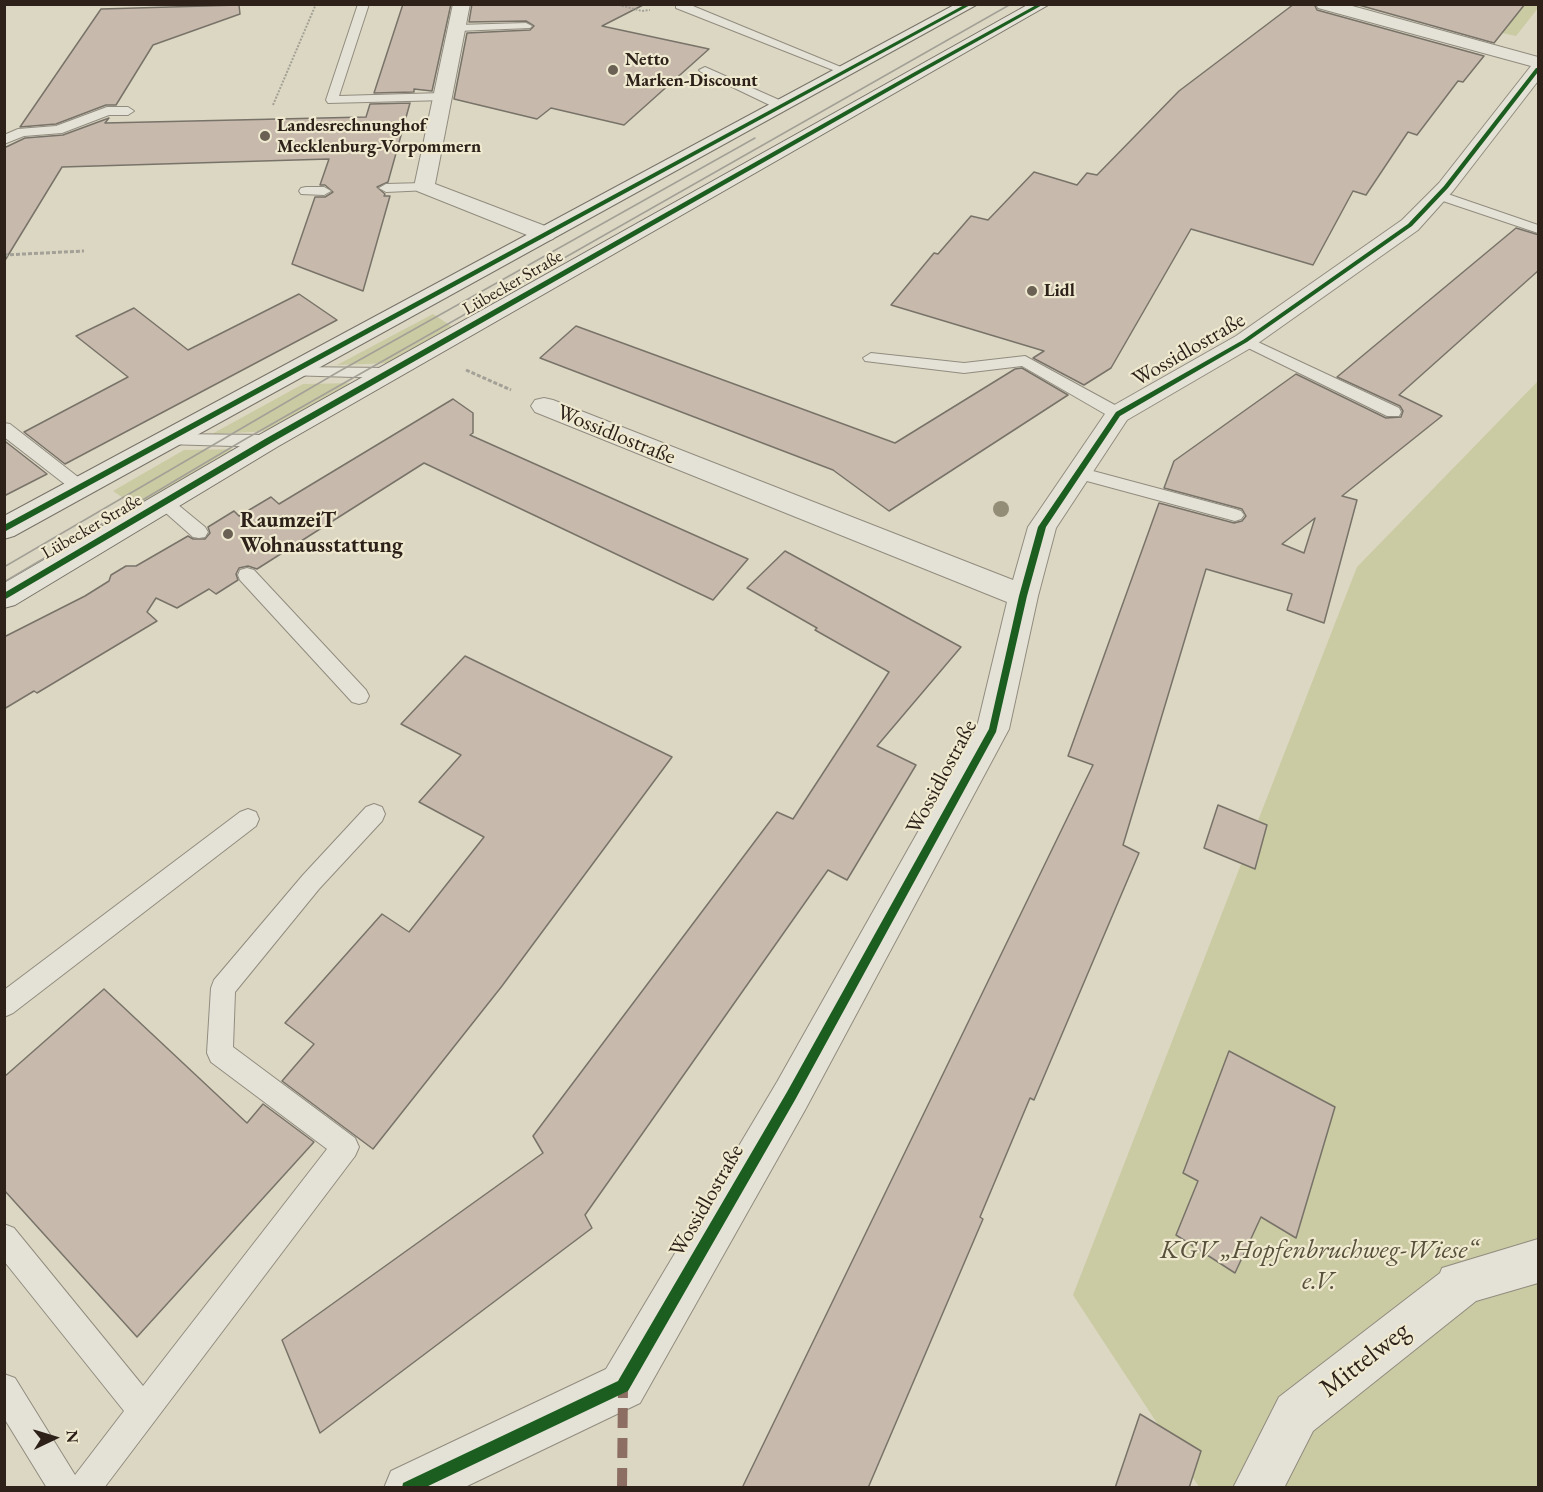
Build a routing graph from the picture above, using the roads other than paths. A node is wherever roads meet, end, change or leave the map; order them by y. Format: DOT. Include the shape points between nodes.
graph roads {
  1 [pos="364,4"];
  2 [pos="462,4"];
  3 [pos="683,4"];
  4 [pos="970,4"];
  5 [pos="1042,4"];
  6 [pos="1324,4"];
  7 [pos="526,26"];
  8 [pos="457,28"];
  9 [pos="1539,62"];
  10 [pos="1539,69"];
  11 [pos="705,70"];
  12 [pos="847,72"];
  13 [pos="443,97"];
  14 [pos="782,106"];
  15 [pos="128,111"];
  16 [pos="4,140"];
  17 [pos="424,187"];
  18 [pos="386,189"];
  19 [pos="306,191"];
  20 [pos="324,191"];
  21 [pos="1439,195"];
  22 [pos="1539,229"];
  23 [pos="545,234"];
  24 [pos="1245,341"];
  25 [pos="871,358"];
  26 [pos="292,372"];
  27 [pos="388,373"];
  28 [pos="544,406"];
  29 [pos="1393,412"];
  30 [pos="1118,414"];
  31 [pos="5,418"];
  32 [pos="170,440"];
  33 [pos="268,441"];
  34 [pos="1078,473"];
  35 [pos="81,488"];
  36 [pos="165,503"];
  37 [pos="1235,515"];
  38 [pos="4,529"];
  39 [pos="199,532"];
  40 [pos="247,574"];
  41 [pos="1023,596"];
  42 [pos="4,597"];
  43 [pos="359,696"];
  44 [pos="374,814"];
  45 [pos="248,819"];
  46 [pos="4,1005"];
  47 [pos="4,1238"];
  48 [pos="1539,1261"];
  49 [pos="4,1389"];
  50 [pos="144,1411"];
  51 [pos="64,1488"];
  52 [pos="84,1488"];
  53 [pos="408,1488"];
  54 [pos="1257,1488"];
  1 -- 13 [label="lane" via="332,100"];
  2 -- 8 [label="street"];
  3 -- 12 [label="lane" via="680,6"];
  4 -- 12 [label="street, Lübecker Straße"];
  5 -- 27 [label="street, Lübecker Straße"];
  6 -- 9 [label="street"];
  7 -- 8 [label="lane"];
  8 -- 13 [label="street"];
  10 -- 21 [label="street, Wossidlostraße"];
  11 -- 14 [label="lane"];
  12 -- 14 [label="street, Lübecker Straße"];
  13 -- 17 [label="street"];
  14 -- 23 [label="street, Lübecker Straße"];
  15 -- 16 [label="lane" via="107,111 58,130 22,132"];
  17 -- 18 [label="lane"];
  17 -- 23 [label="street"];
  19 -- 20 [label="lane"];
  21 -- 22 [label="lane"];
  21 -- 24 [label="street, Wossidlostraße" via="1410,225"];
  23 -- 26 [label="street, Lübecker Straße"];
  24 -- 29 [label="lane"];
  24 -- 30 [label="street, Wossidlostraße"];
  25 -- 30 [label="lane" via="964,368 1025,362"];
  26 -- 27 [label="lane"];
  26 -- 32 [label="street, Lübecker Straße"];
  27 -- 33 [label="street, Lübecker Straße"];
  28 -- 41 [label="street, Wossidlostraße"];
  30 -- 34 [label="street, Wossidlostraße"];
  31 -- 35 [label="lane"];
  32 -- 33 [label="lane"];
  32 -- 35 [label="street, Lübecker Straße"];
  33 -- 36 [label="street, Lübecker Straße"];
  34 -- 37 [label="lane"];
  34 -- 41 [label="street, Wossidlostraße" via="1042,527"];
  35 -- 38 [label="street, Lübecker Straße"];
  36 -- 39 [label="lane"];
  36 -- 42 [label="street, Lübecker Straße"];
  40 -- 43 [label="lane"];
  41 -- 53 [label="street, Wossidlostraße" via="993,729 790,1096 623,1386"];
  44 -- 50 [label="lane" via="222,988 220,1053 346,1146"];
  45 -- 46 [label="lane"];
  47 -- 50 [label="lane"];
  48 -- 54 [label="street, Mittelweg" via="1458,1284 1296,1414"];
  49 -- 51 [label="lane"];
  50 -- 52 [label="lane"];
}
